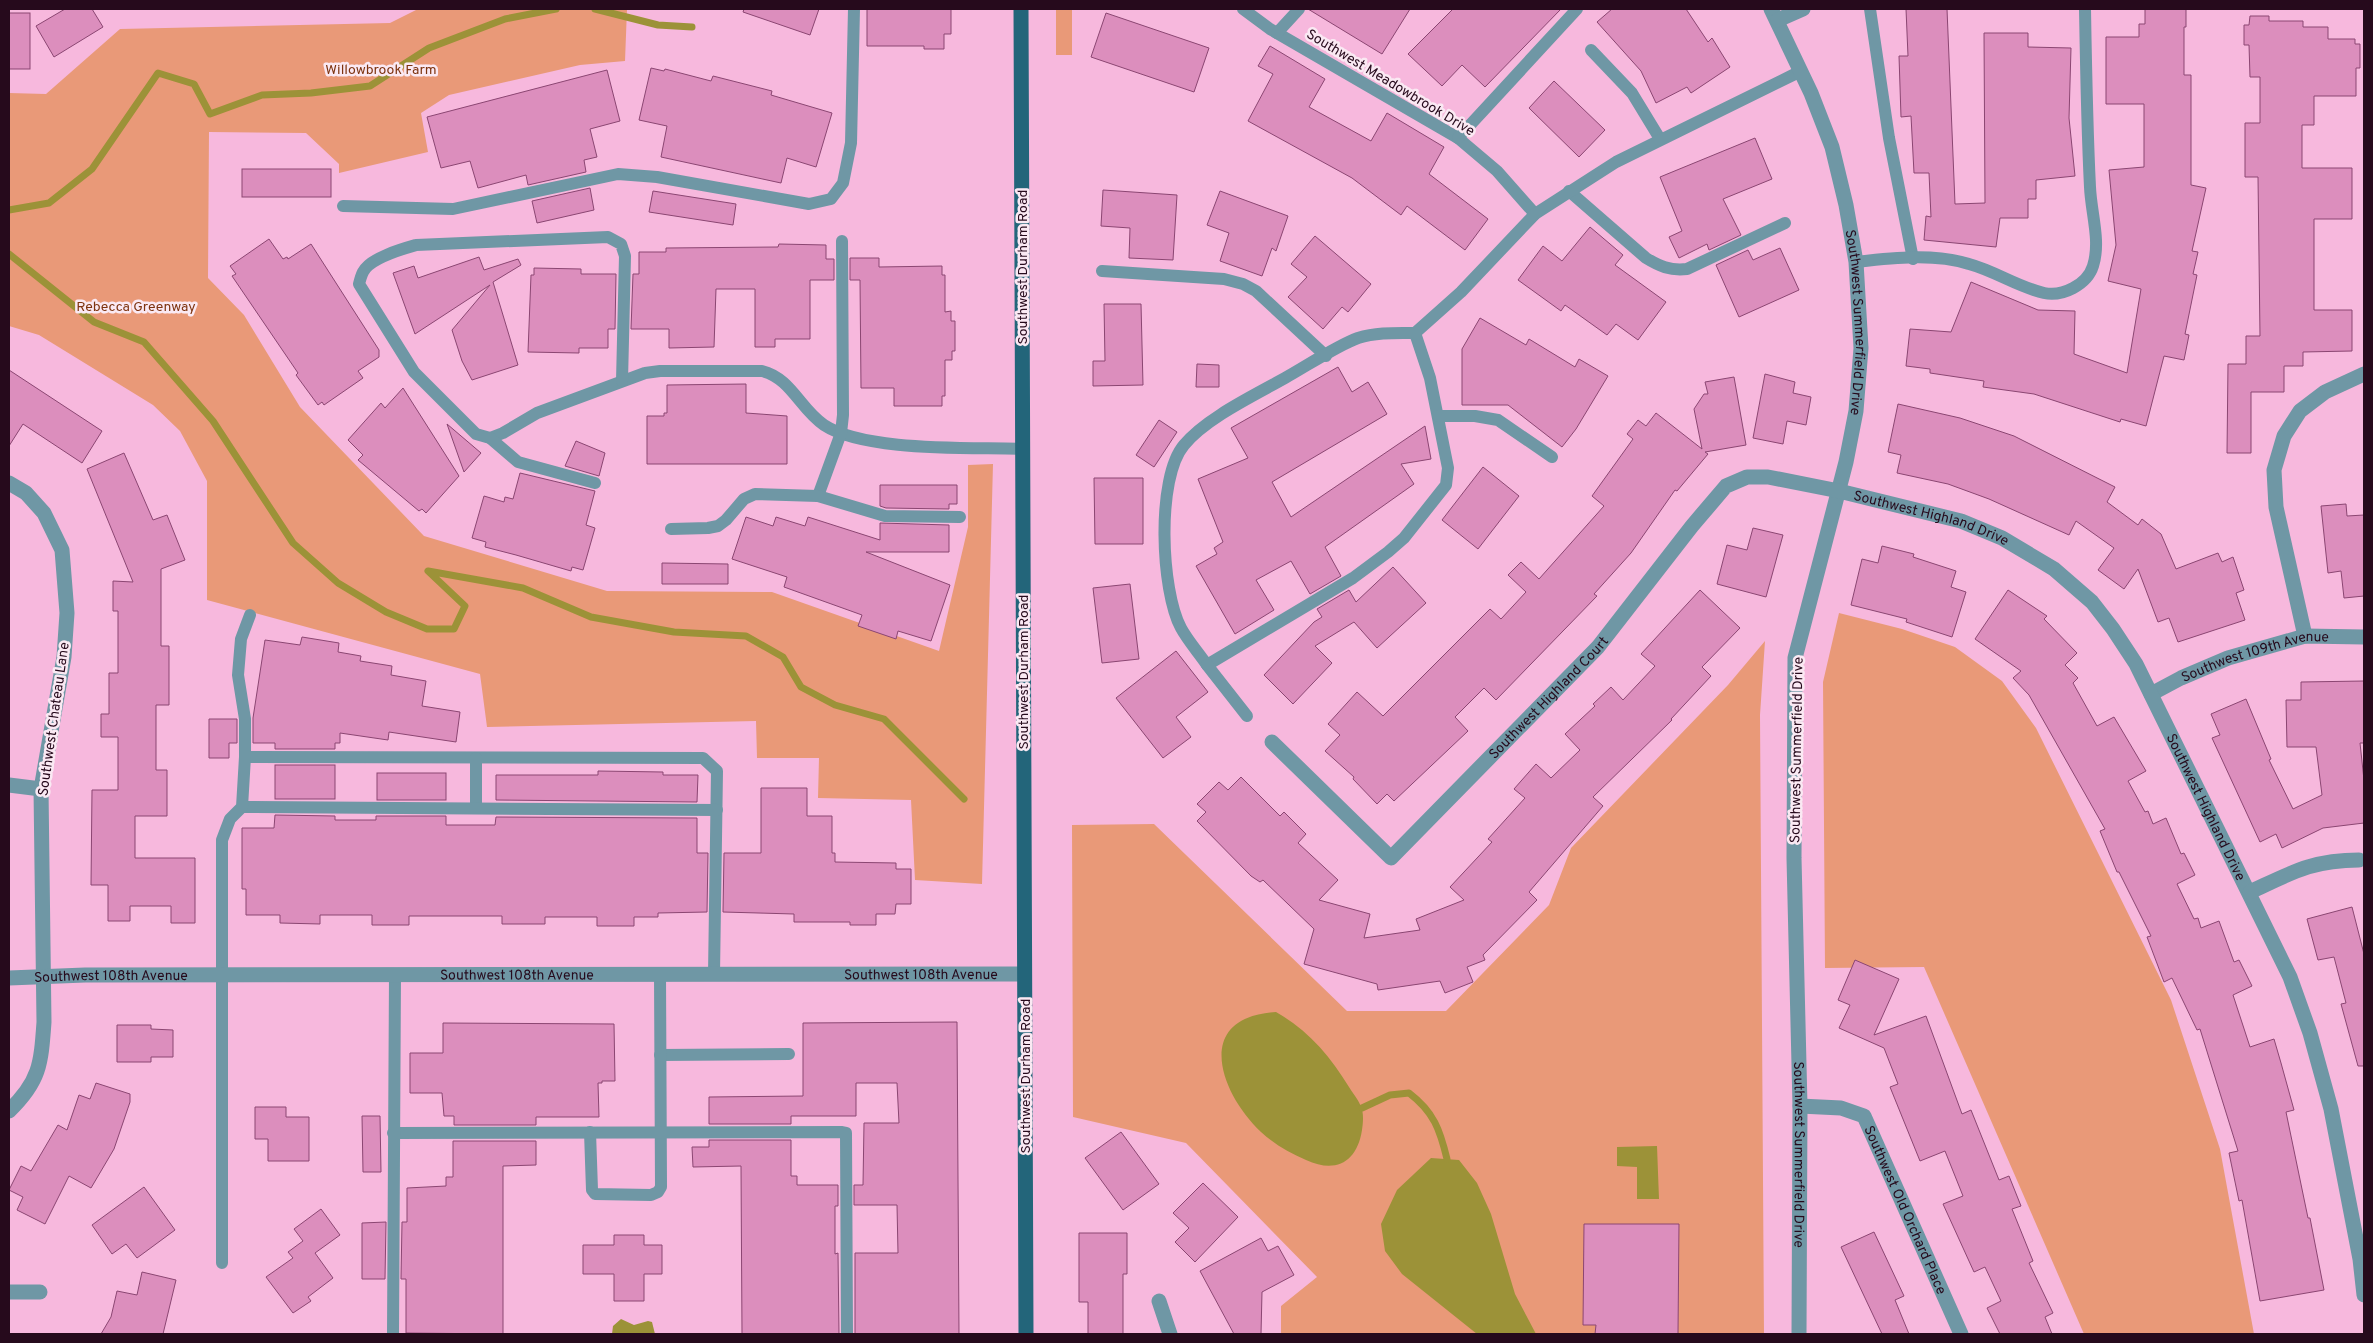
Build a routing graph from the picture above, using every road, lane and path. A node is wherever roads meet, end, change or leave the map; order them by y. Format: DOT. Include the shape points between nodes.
graph roads {
  1 [pos="854,9"];
  2 [pos="1021,9"];
  3 [pos="1243,9"];
  4 [pos="1299,9"];
  5 [pos="1577,9"];
  6 [pos="1803,9"];
  7 [pos="1870,9"];
  8 [pos="2085,9"];
  9 [pos="1774,14"];
  10 [pos="1277,33"];
  11 [pos="1591,50"];
  12 [pos="1800,71"];
  13 [pos="1458,138"];
  14 [pos="1660,139"];
  15 [pos="1569,191"];
  16 [pos="343,206"];
  17 [pos="1535,214"];
  18 [pos="1785,223"];
  19 [pos="842,241"];
  20 [pos="1913,259"];
  21 [pos="1856,262"];
  22 [pos="1102,271"];
  23 [pos="1415,333"];
  24 [pos="1326,356"];
  25 [pos="2364,374"];
  26 [pos="622,381"];
  27 [pos="1438,416"];
  28 [pos="841,433"];
  29 [pos="490,438"];
  30 [pos="1022,449"];
  31 [pos="1552,456"];
  32 [pos="9,483"];
  33 [pos="595,483"];
  34 [pos="1839,490"];
  35 [pos="818,496"];
  36 [pos="960,517"];
  37 [pos="671,529"];
  38 [pos="250,615"];
  39 [pos="2305,636"];
  40 [pos="2364,636"];
  41 [pos="1207,665"];
  42 [pos="2152,694"];
  43 [pos="1247,716"];
  44 [pos="1272,742"];
  45 [pos="246,757"];
  46 [pos="476,758"];
  47 [pos="9,785"];
  48 [pos="41,789"];
  49 [pos="242,807"];
  50 [pos="476,808"];
  51 [pos="717,810"];
  52 [pos="2359,860"];
  53 [pos="2250,892"];
  54 [pos="660,973"];
  55 [pos="714,974"];
  56 [pos="1024,974"];
  57 [pos="221,975"];
  58 [pos="395,975"];
  59 [pos="42,977"];
  60 [pos="9,978"];
  61 [pos="789,1054"];
  62 [pos="660,1055"];
  63 [pos="1800,1106"];
  64 [pos="9,1111"];
  65 [pos="590,1132"];
  66 [pos="660,1132"];
  67 [pos="393,1133"];
  68 [pos="222,1263"];
  69 [pos="9,1292"];
  70 [pos="40,1292"];
  71 [pos="2364,1295"];
  72 [pos="1159,1301"];
  73 [pos="393,1334"];
  74 [pos="847,1334"];
  75 [pos="1026,1334"];
  76 [pos="1170,1334"];
  77 [pos="1799,1334"];
  78 [pos="1961,1334"];
  1 -- 16 [label="lane" via="851,143 842,183 832,199 809,204 657,177 618,174 453,209"];
  2 -- 30 [label="main road, Southwest Durham Road"];
  3 -- 10 [label="lane, Southwest Meadowbrook Drive"];
  4 -- 10 [label="lane"];
  5 -- 13 [label="lane"];
  6 -- 9 [label="street"];
  7 -- 20 [label="lane" via="1889,138"];
  8 -- 20 [label="lane" via="2090,190 2097,246 2093,268 2082,283 2071,289 2045,293 1970,264"];
  9 -- 12 [label="street, Southwest Summerfield Drive"];
  10 -- 13 [label="lane, Southwest Meadowbrook Drive"];
  11 -- 14 [label="lane" via="1632,93"];
  12 -- 14 [label="lane"];
  12 -- 21 [label="street, Southwest Summerfield Drive" via="1832,147"];
  13 -- 17 [label="lane, Southwest Meadowbrook Drive" via="1497,171"];
  14 -- 15 [label="lane"];
  15 -- 17 [label="lane"];
  15 -- 18 [label="lane" via="1646,258 1670,269 1686,269"];
  17 -- 23 [label="lane" via="1461,292"];
  19 -- 28 [label="lane"];
  20 -- 21 [label="lane"];
  21 -- 34 [label="street, Southwest Summerfield Drive" via="1860,375 1856,411"];
  22 -- 24 [label="lane" via="1224,279 1243,284 1268,302"];
  23 -- 24 [label="lane" via="1383,333 1357,338"];
  23 -- 27 [label="lane"];
  24 -- 41 [label="lane" via="1230,409 1197,433 1184,445 1169,477 1165,524 1172,606 1181,628"];
  25 -- 39 [label="street" via="2325,392 2300,411 2284,436 2274,470 2276,507"];
  26 -- 28 [label="lane" via="660,371 762,371 773,374 788,385 810,414"];
  26 -- 29 [label="lane" via="537,413"];
  26 -- 29 [label="lane" via="625,256 620,244 608,238 416,245 373,262 363,271 359,284 414,372 476,434"];
  27 -- 31 [label="lane" via="1498,420"];
  27 -- 41 [label="lane" via="1448,468 1446,485 1404,538 1353,578"];
  28 -- 30 [label="lane" via="907,445"];
  28 -- 35 [label="lane"];
  29 -- 33 [label="lane" via="518,462"];
  30 -- 56 [label="main road, Southwest Durham Road"];
  32 -- 48 [label="street, Southwest Chateau Lane" via="26,493 44,513 62,550 67,613 64,657"];
  34 -- 42 [label="street, Southwest Highland Drive" via="1961,521 2034,555 2092,602 2136,664"];
  34 -- 44 [label="street, Southwest Highland Court" via="1768,477 1748,477 1726,486 1598,648 1391,858"];
  34 -- 63 [label="street, Southwest Summerfield Drive" via="1795,658 1794,888"];
  35 -- 36 [label="lane" via="885,516"];
  35 -- 37 [label="lane" via="755,494 744,499 718,526"];
  38 -- 45 [label="lane" via="242,638 238,675 245,719"];
  39 -- 40 [label="street, Southwest 109th Avenue"];
  39 -- 42 [label="street, Southwest 109th Avenue" via="2228,658"];
  41 -- 43 [label="lane"];
  42 -- 53 [label="street, Southwest Highland Drive"];
  45 -- 46 [label="lane"];
  45 -- 49 [label="lane"];
  46 -- 50 [label="lane"];
  46 -- 51 [label="lane" via="703,758 717,771"];
  47 -- 48 [label="street"];
  48 -- 59 [label="street, Southwest Chateau Lane"];
  49 -- 50 [label="lane"];
  49 -- 57 [label="lane" via="230,820 222,840"];
  50 -- 51 [label="lane"];
  51 -- 55 [label="lane"];
  52 -- 53 [label="street" via="2320,862"];
  53 -- 71 [label="street, Southwest Highland Drive" via="2290,977 2310,1033 2331,1109"];
  54 -- 55 [label="street, Southwest 108th Avenue"];
  54 -- 58 [label="street, Southwest 108th Avenue"];
  54 -- 62 [label="lane"];
  55 -- 56 [label="street, Southwest 108th Avenue"];
  56 -- 75 [label="main road, Southwest Durham Road"];
  57 -- 58 [label="street, Southwest 108th Avenue"];
  57 -- 59 [label="street, Southwest 108th Avenue"];
  57 -- 68 [label="lane"];
  58 -- 67 [label="lane"];
  59 -- 60 [label="street, Southwest 108th Avenue"];
  59 -- 64 [label="street, Southwest Chateau Lane" via="44,1022 37,1072 26,1094"];
  61 -- 62 [label="lane"];
  62 -- 66 [label="lane"];
  63 -- 77 [label="street, Southwest Summerfield Drive"];
  63 -- 78 [label="street, Southwest Old Orchard Place" via="1841,1108 1864,1116"];
  65 -- 66 [label="lane"];
  65 -- 66 [label="lane" via="592,1190 595,1194 651,1195 660,1187"];
  65 -- 67 [label="lane"];
  66 -- 74 [label="lane" via="846,1133"];
  67 -- 73 [label="lane"];
  69 -- 70 [label="street"];
  72 -- 76 [label="street"];
}
